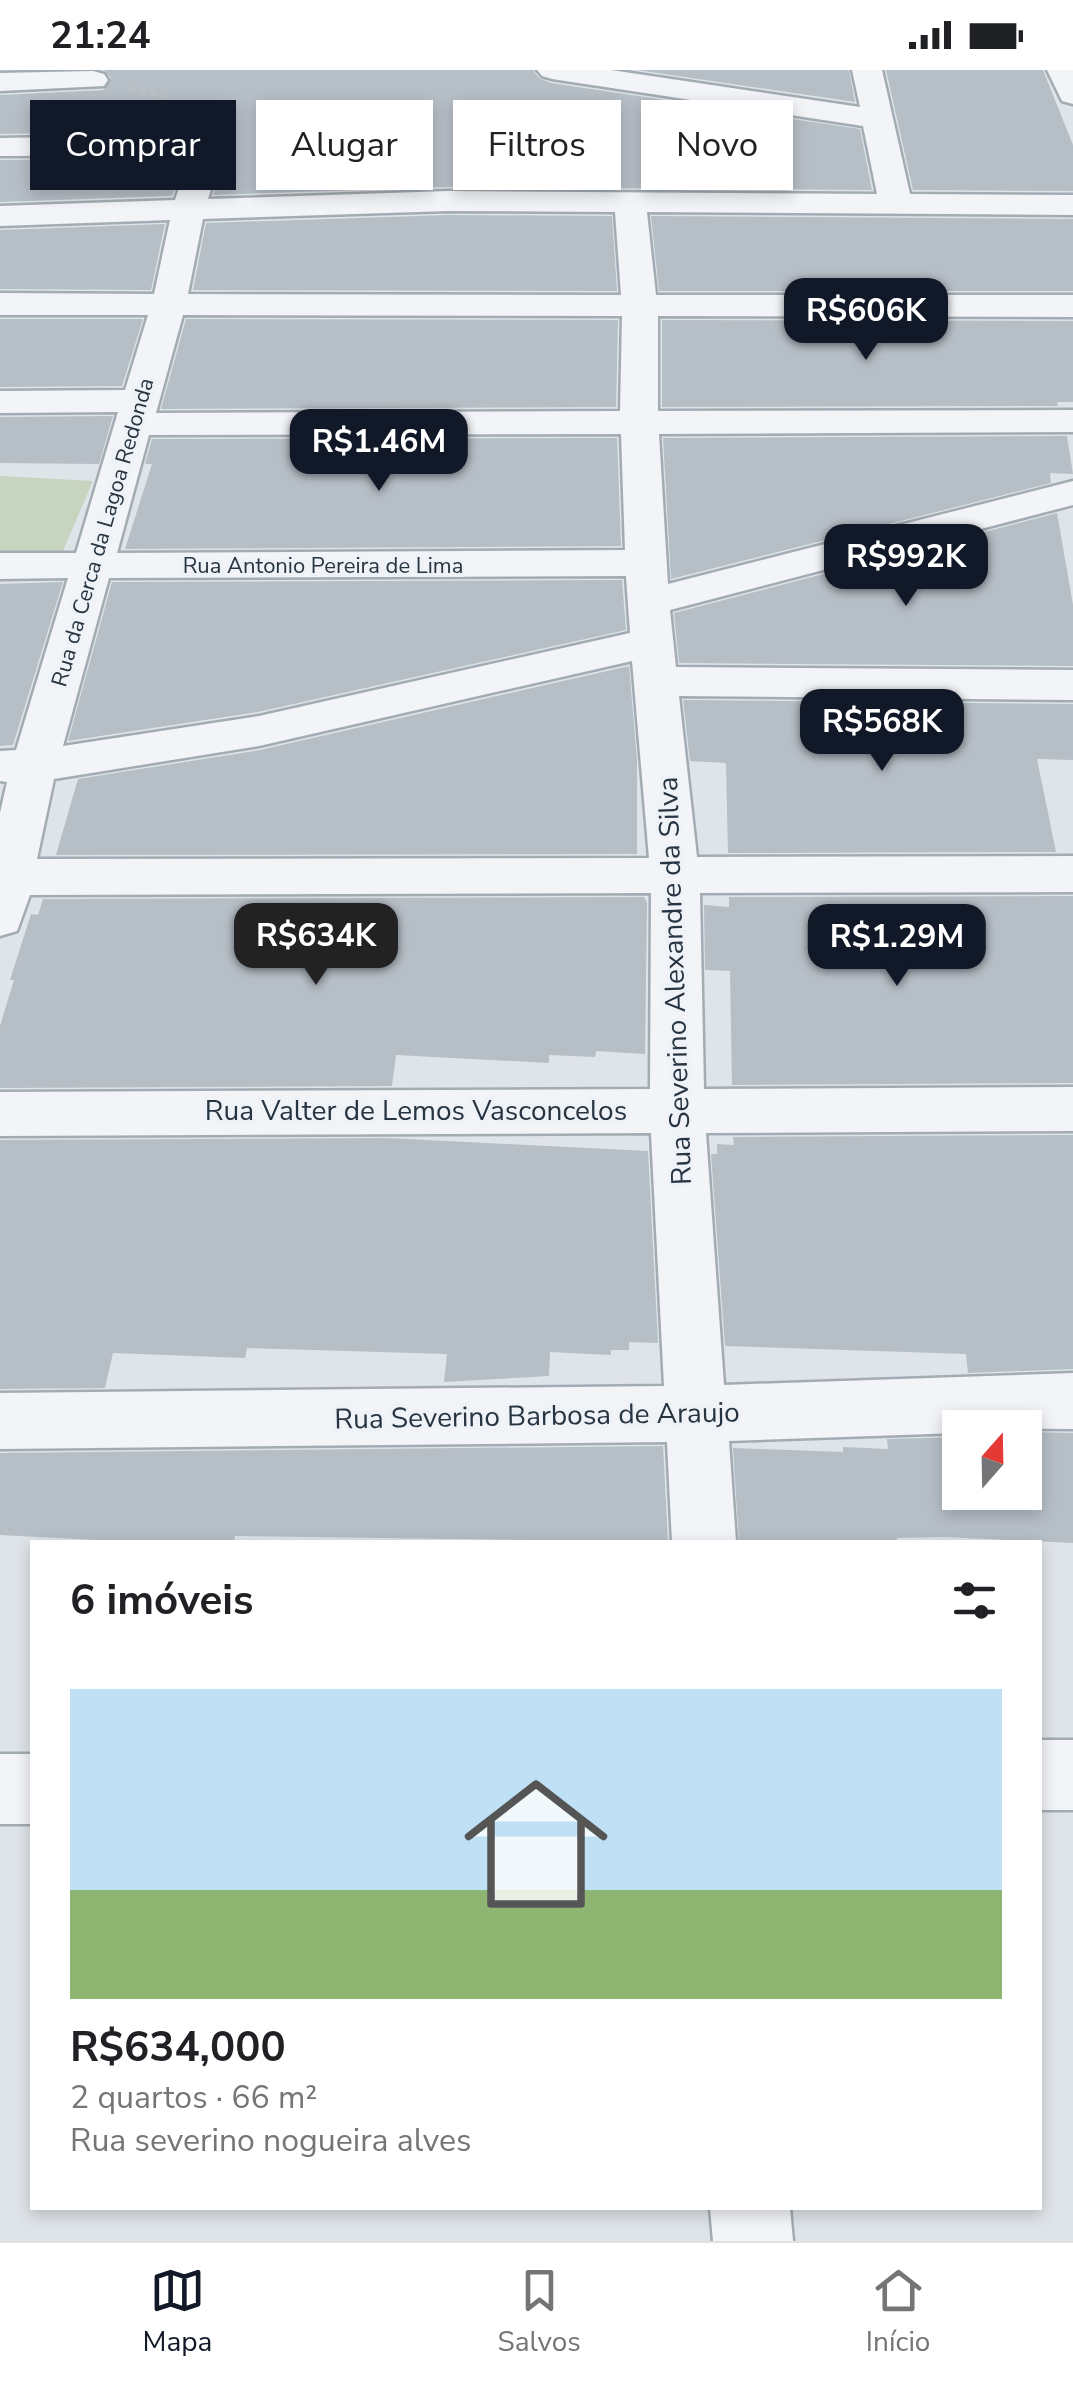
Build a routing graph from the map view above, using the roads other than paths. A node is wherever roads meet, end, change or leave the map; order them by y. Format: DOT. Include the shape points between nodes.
graph roads {
  1 [pos="552,70"];
  2 [pos="867,70"];
  3 [pos="1062,70"];
  4 [pos="93,80"];
  5 [pos="0,82"];
  6 [pos="1073,95"];
  7 [pos="877,119"];
  8 [pos="0,148"];
  9 [pos="630,201"];
  10 [pos="896,202"];
  11 [pos="1073,205"];
  12 [pos="189,208"];
  13 [pos="0,216"];
  14 [pos="169,302"];
  15 [pos="0,304"];
  16 [pos="1073,306"];
  17 [pos="640,307"];
  18 [pos="0,402"];
  19 [pos="136,412"];
  20 [pos="639,420"];
  21 [pos="1073,421"];
  22 [pos="1073,493"];
  23 [pos="0,566"];
  24 [pos="93,566"];
  25 [pos="651,622"];
  26 [pos="1073,684"];
  27 [pos="17,766"];
  28 [pos="675,873"];
  29 [pos="1073,874"];
  30 [pos="6,898"];
  31 [pos="677,1108"];
  32 [pos="1073,1108"];
  33 [pos="0,1114"];
  34 [pos="1073,1401"];
  35 [pos="698,1414"];
  36 [pos="0,1421"];
  37 [pos="704,1540"];
  38 [pos="1042,1775"];
  39 [pos="1073,1775"];
  40 [pos="30,1788"];
  41 [pos="0,1789"];
  42 [pos="750,2210"];
  43 [pos="753,2241"];
  1 -- 7 [label="street"];
  2 -- 7 [label="street"];
  3 -- 6 [label="street"];
  4 -- 5 [label="street"];
  7 -- 10 [label="street"];
  8 -- 12 [label="street, Rua da Cerca da Lagoa Redonda" via="208,147"];
  9 -- 10 [label="street"];
  9 -- 12 [label="street"];
  9 -- 17 [label="street"];
  10 -- 11 [label="street"];
  12 -- 13 [label="street"];
  12 -- 14 [label="street, Rua da Cerca da Lagoa Redonda"];
  14 -- 15 [label="street"];
  14 -- 17 [label="street"];
  14 -- 19 [label="street, Rua da Cerca da Lagoa Redonda"];
  16 -- 17 [label="street"];
  17 -- 20 [label="street, Rua Severino Alexandre da Silva"];
  18 -- 19 [label="street"];
  19 -- 20 [label="street"];
  19 -- 24 [label="street, Rua da Cerca da Lagoa Redonda"];
  20 -- 21 [label="street"];
  20 -- 25 [label="street, Rua Severino Alexandre da Silva"];
  22 -- 25 [label="street, Rua Antonio Pereira de Lima" via="848,554"];
  23 -- 24 [label="street, Rua Antonio Pereira de Lima"];
  24 -- 25 [label="street, Rua Antonio Pereira de Lima"];
  24 -- 27 [label="street, Rua da Cerca da Lagoa Redonda"];
  25 -- 26 [label="street"];
  25 -- 27 [label="street, Rua Antonio Pereira de Lima" via="278,728"];
  25 -- 28 [label="street, Rua Severino Alexandre da Silva"];
  27 -- 30 [label="street, Rua da Cerca da Lagoa Redonda"];
  28 -- 29 [label="street"];
  28 -- 30 [label="street"];
  28 -- 31 [label="street, Rua Severino Alexandre da Silva"];
  31 -- 32 [label="street, Rua Valter de Lemos Vasconcelos"];
  31 -- 33 [label="street, Rua Valter de Lemos Vasconcelos"];
  31 -- 35 [label="street, Rua Severino Alexandre da Silva"];
  34 -- 35 [label="street, Rua Severino Barbosa de Araujo"];
  35 -- 36 [label="street, Rua Severino Barbosa de Araujo"];
  35 -- 37 [label="street, Rua Severino Alexandre da Silva"];
  38 -- 39 [label="street"];
  40 -- 41 [label="street"];
  42 -- 43 [label="street"];
}
